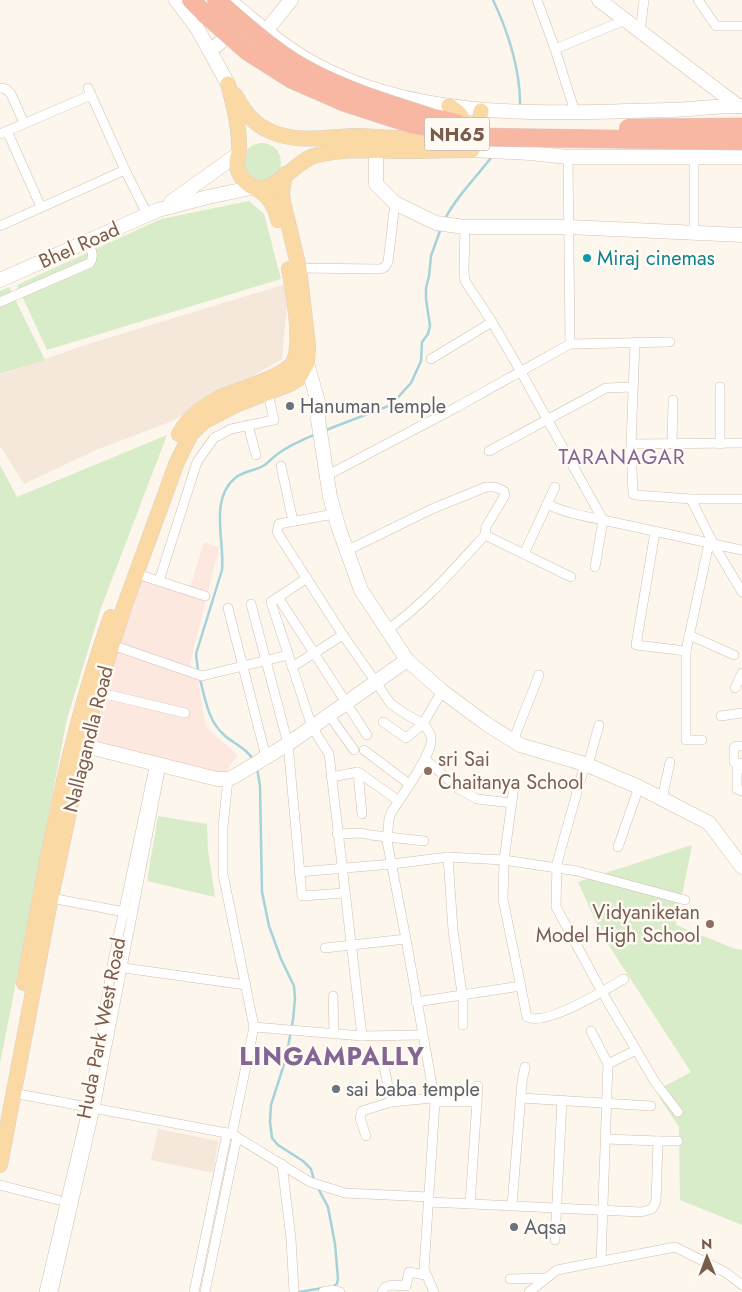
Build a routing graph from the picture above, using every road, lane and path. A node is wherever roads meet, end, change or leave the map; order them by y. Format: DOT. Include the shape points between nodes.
graph roads {
  1 [pos="176,0"];
  2 [pos="192,0"];
  3 [pos="216,0"];
  4 [pos="229,0"];
  5 [pos="291,0"];
  6 [pos="538,0"];
  7 [pos="598,0"];
  8 [pos="644,0"];
  9 [pos="698,0"];
  10 [pos="249,17"];
  11 [pos="625,20"];
  12 [pos="742,26"];
  13 [pos="266,31"];
  14 [pos="640,32"];
  15 [pos="555,49"];
  16 [pos="210,51"];
  17 [pos="228,84"];
  18 [pos="0,88"];
  19 [pos="449,106"];
  20 [pos="740,106"];
  21 [pos="663,110"];
  22 [pos="481,111"];
  23 [pos="575,112"];
  24 [pos="24,123"];
  25 [pos="742,127"];
  26 [pos="3,132"];
  27 [pos="414,138"];
  28 [pos="742,141"];
  29 [pos="378,143"];
  30 [pos="434,150"];
  31 [pos="472,150"];
  32 [pos="238,154"];
  33 [pos="568,157"];
  34 [pos="663,157"];
  35 [pos="694,157"];
  36 [pos="742,157"];
  37 [pos="125,170"];
  38 [pos="285,174"];
  39 [pos="255,187"];
  40 [pos="395,203"];
  41 [pos="41,207"];
  42 [pos="153,212"];
  43 [pos="0,226"];
  44 [pos="462,227"];
  45 [pos="569,227"];
  46 [pos="694,233"];
  47 [pos="742,235"];
  48 [pos="87,241"];
  49 [pos="299,268"];
  50 [pos="0,280"];
  51 [pos="0,302"];
  52 [pos="492,322"];
  53 [pos="635,342"];
  54 [pos="670,342"];
  55 [pos="570,344"];
  56 [pos="302,348"];
  57 [pos="431,359"];
  58 [pos="521,372"];
  59 [pos="299,373"];
  60 [pos="633,387"];
  61 [pos="720,387"];
  62 [pos="268,393"];
  63 [pos="673,400"];
  64 [pos="547,419"];
  65 [pos="248,425"];
  66 [pos="180,441"];
  67 [pos="742,443"];
  68 [pos="631,444"];
  69 [pos="672,444"];
  70 [pos="720,444"];
  71 [pos="489,451"];
  72 [pos="256,455"];
  73 [pos="281,466"];
  74 [pos="326,476"];
  75 [pos="555,487"];
  76 [pos="691,499"];
  77 [pos="742,499"];
  78 [pos="547,504"];
  79 [pos="334,514"];
  80 [pos="603,520"];
  81 [pos="293,521"];
  82 [pos="655,532"];
  83 [pos="485,535"];
  84 [pos="711,544"];
  85 [pos="742,550"];
  86 [pos="346,551"];
  87 [pos="524,554"];
  88 [pos="595,567"];
  89 [pos="137,574"];
  90 [pos="571,577"];
  91 [pos="307,578"];
  92 [pos="159,581"];
  93 [pos="742,592"];
  94 [pos="205,596"];
  95 [pos="278,597"];
  96 [pos="251,604"];
  97 [pos="228,608"];
  98 [pos="387,630"];
  99 [pos="690,635"];
  100 [pos="343,636"];
  101 [pos="112,645"];
  102 [pos="686,651"];
  103 [pos="314,654"];
  104 [pos="288,655"];
  105 [pos="734,655"];
  106 [pos="407,660"];
  107 [pos="266,661"];
  108 [pos="243,667"];
  109 [pos="292,667"];
  110 [pos="742,673"];
  111 [pos="539,675"];
  112 [pos="376,682"];
  113 [pos="735,688"];
  114 [pos="442,691"];
  115 [pos="97,692"];
  116 [pos="346,703"];
  117 [pos="185,713"];
  118 [pos="742,713"];
  119 [pos="329,715"];
  120 [pos="721,716"];
  121 [pos="384,722"];
  122 [pos="423,724"];
  123 [pos="599,725"];
  124 [pos="312,727"];
  125 [pos="367,735"];
  126 [pos="702,740"];
  127 [pos="513,741"];
  128 [pos="78,744"];
  129 [pos="288,744"];
  130 [pos="742,746"];
  131 [pos="354,750"];
  132 [pos="364,750"];
  133 [pos="264,759"];
  134 [pos="425,759"];
  135 [pos="670,762"];
  136 [pos="742,763"];
  137 [pos="158,764"];
  138 [pos="586,765"];
  139 [pos="742,769"];
  140 [pos="358,772"];
  141 [pos="331,777"];
  142 [pos="228,779"];
  143 [pos="409,784"];
  144 [pos="514,786"];
  145 [pos="639,787"];
  146 [pos="742,791"];
  147 [pos="662,799"];
  148 [pos="399,801"];
  149 [pos="512,802"];
  150 [pos="362,814"];
  151 [pos="337,834"];
  152 [pos="388,836"];
  153 [pos="424,841"];
  154 [pos="618,847"];
  155 [pos="448,857"];
  156 [pos="504,860"];
  157 [pos="392,864"];
  158 [pos="741,865"];
  159 [pos="341,869"];
  160 [pos="557,869"];
  161 [pos="299,872"];
  162 [pos="344,893"];
  163 [pos="51,898"];
  164 [pos="685,900"];
  165 [pos="124,911"];
  166 [pos="133,913"];
  167 [pos="406,939"];
  168 [pos="351,946"];
  169 [pos="325,948"];
  170 [pos="112,966"];
  171 [pos="123,967"];
  172 [pos="624,979"];
  173 [pos="246,986"];
  174 [pos="521,986"];
  175 [pos="602,992"];
  176 [pos="333,996"];
  177 [pos="462,996"];
  178 [pos="416,1002"];
  179 [pos="463,1025"];
  180 [pos="254,1027"];
  181 [pos="591,1031"];
  182 [pos="334,1034"];
  183 [pos="423,1035"];
  184 [pos="362,1036"];
  185 [pos="636,1050"];
  186 [pos="608,1064"];
  187 [pos="384,1066"];
  188 [pos="525,1067"];
  189 [pos="478,1086"];
  190 [pos="13,1093"];
  191 [pos="521,1098"];
  192 [pos="434,1100"];
  193 [pos="562,1100"];
  194 [pos="391,1102"];
  195 [pos="477,1102"];
  196 [pos="606,1103"];
  197 [pos="651,1106"];
  198 [pos="92,1107"];
  199 [pos="0,1109"];
  200 [pos="678,1112"];
  201 [pos="232,1135"];
  202 [pos="366,1136"];
  203 [pos="606,1138"];
  204 [pos="658,1141"];
  205 [pos="678,1141"];
  206 [pos="282,1164"];
  207 [pos="0,1165"];
  208 [pos="0,1185"];
  209 [pos="429,1199"];
  210 [pos="58,1200"];
  211 [pos="470,1204"];
  212 [pos="512,1205"];
  213 [pos="557,1207"];
  214 [pos="602,1209"];
  215 [pos="555,1240"];
  216 [pos="601,1261"];
  217 [pos="425,1274"];
  218 [pos="547,1278"];
  219 [pos="510,1279"];
  220 [pos="742,1285"];
  221 [pos="294,1290"];
  222 [pos="336,1291"];
  223 [pos="44,1292"];
  224 [pos="54,1292"];
  225 [pos="194,1292"];
  226 [pos="205,1292"];
  227 [pos="323,1292"];
  228 [pos="382,1292"];
  229 [pos="434,1292"];
  230 [pos="529,1292"];
  1 -- 16 [label="street"];
  2 -- 28 [label="highway, NH65, bridge" via="247,51 291,79 410,124 482,137"];
  3 -- 25 [label="highway, NH65, bridge" via="267,44 310,72 378,100 458,123 503,127"];
  4 -- 10 [label="street"];
  5 -- 13 [label="street"];
  6 -- 15 [label="street"];
  7 -- 11 [label="street"];
  8 -- 14 [label="street"];
  9 -- 12 [label="street" via="716,26"];
  10 -- 13 [label="street"];
  10 -- 16 [label="street"];
  11 -- 14 [label="street"];
  11 -- 15 [label="street"];
  13 -- 19 [label="street" via="312,63 392,96"];
  14 -- 20 [label="street"];
  15 -- 23 [label="street"];
  16 -- 17 [label="street"];
  17 -- 29 [label="main road" via="253,122 274,133 304,139 358,136"];
  17 -- 32 [label="main road" via="237,125"];
  18 -- 24 [label="street" via="11,94"];
  19 -- 22 [label="street"];
  19 -- 27 [label="main road" via="463,118 460,130"];
  20 -- 21 [label="street"];
  21 -- 23 [label="street"];
  21 -- 34 [label="street"];
  22 -- 23 [label="street"];
  22 -- 31 [label="main road"];
  24 -- 26 [label="street"];
  24 -- 37 [label="street" via="90,91"];
  26 -- 41 [label="street"];
  27 -- 29 [label="main road"];
  27 -- 30 [label="main road"];
  29 -- 30 [label="main road"];
  29 -- 38 [label="main road" via="316,155"];
  29 -- 40 [label="street" via="376,184"];
  30 -- 31 [label="main road"];
  31 -- 33 [label="street"];
  32 -- 39 [label="main road" via="238,171 244,181"];
  32 -- 42 [label="street" via="187,192"];
  33 -- 34 [label="street"];
  33 -- 45 [label="street"];
  34 -- 35 [label="street"];
  35 -- 36 [label="street"];
  35 -- 46 [label="street"];
  37 -- 41 [label="street"];
  37 -- 42 [label="street"];
  38 -- 39 [label="main road" via="270,187"];
  38 -- 49 [label="main road" via="283,202"];
  39 -- 42 [label="street"];
  39 -- 56 [label="main road" via="267,194 277,213 290,271 297,336"];
  40 -- 44 [label="street" via="436,223"];
  40 -- 49 [label="street" via="385,267"];
  41 -- 43 [label="street"];
  42 -- 48 [label="street, Bhel Road"];
  44 -- 45 [label="street"];
  44 -- 52 [label="street" via="466,281"];
  45 -- 46 [label="street"];
  45 -- 55 [label="street"];
  46 -- 47 [label="street"];
  48 -- 50 [label="street, Bhel Road"];
  48 -- 51 [label="street" via="93,255 90,263"];
  49 -- 56 [label="main road"];
  52 -- 57 [label="street"];
  52 -- 58 [label="street"];
  53 -- 54 [label="street"];
  53 -- 55 [label="street"];
  53 -- 60 [label="street"];
  55 -- 58 [label="street"];
  56 -- 59 [label="main road"];
  56 -- 66 [label="main road, Nallagandla Road" via="293,362 278,375 202,408 192,417"];
  58 -- 64 [label="street"];
  58 -- 74 [label="street"];
  59 -- 62 [label="main road, Nallagandla Road"];
  59 -- 74 [label="street" via="319,427"];
  60 -- 64 [label="street" via="606,388"];
  60 -- 68 [label="street"];
  61 -- 70 [label="street"];
  62 -- 65 [label="street" via="274,420"];
  62 -- 66 [label="main road, Nallagandla Road" via="211,416"];
  63 -- 69 [label="street"];
  64 -- 71 [label="street"];
  64 -- 80 [label="street"];
  65 -- 72 [label="street"];
  65 -- 92 [label="street" via="231,428 214,438 197,462"];
  66 -- 89 [label="main road, Nallagandla Road"];
  66 -- 128 [label="main road, Nallagandla Road" via="102,641 86,690"];
  67 -- 70 [label="street"];
  68 -- 69 [label="street"];
  68 -- 76 [label="street" via="633,494"];
  69 -- 70 [label="street"];
  73 -- 81 [label="street"];
  74 -- 79 [label="street"];
  75 -- 78 [label="street"];
  76 -- 77 [label="street"];
  76 -- 84 [label="street"];
  78 -- 80 [label="street" via="575,515"];
  78 -- 87 [label="street"];
  79 -- 81 [label="street"];
  79 -- 86 [label="street"];
  80 -- 82 [label="street"];
  80 -- 88 [label="street"];
  81 -- 91 [label="street" via="279,524 277,532"];
  82 -- 84 [label="street"];
  82 -- 102 [label="street" via="636,645"];
  83 -- 86 [label="street" via="486,527 505,495 495,487 486,487 432,509"];
  83 -- 87 [label="street"];
  83 -- 98 [label="street" via="405,617"];
  84 -- 85 [label="street"];
  84 -- 93 [label="street"];
  84 -- 99 [label="street"];
  86 -- 98 [label="street" via="361,590"];
  87 -- 90 [label="street"];
  89 -- 92 [label="street"];
  89 -- 101 [label="main road, Nallagandla Road"];
  91 -- 95 [label="street"];
  91 -- 100 [label="street"];
  92 -- 94 [label="street"];
  95 -- 103 [label="street"];
  95 -- 104 [label="street" via="271,602"];
  96 -- 107 [label="street"];
  97 -- 108 [label="street"];
  98 -- 106 [label="street"];
  99 -- 102 [label="street"];
  99 -- 105 [label="street"];
  100 -- 103 [label="street"];
  100 -- 112 [label="street"];
  101 -- 108 [label="street" via="202,676"];
  101 -- 115 [label="main road, Nallagandla Road"];
  102 -- 126 [label="street" via="686,740"];
  103 -- 109 [label="street"];
  103 -- 116 [label="street"];
  104 -- 107 [label="street"];
  104 -- 109 [label="street"];
  106 -- 112 [label="street"];
  106 -- 114 [label="street"];
  107 -- 108 [label="street"];
  107 -- 129 [label="street"];
  108 -- 133 [label="street"];
  109 -- 124 [label="street"];
  110 -- 113 [label="street"];
  111 -- 127 [label="street"];
  112 -- 116 [label="street"];
  112 -- 122 [label="street" via="391,704"];
  114 -- 122 [label="street"];
  114 -- 127 [label="street"];
  115 -- 117 [label="street"];
  115 -- 128 [label="main road, Nallagandla Road"];
  116 -- 119 [label="street"];
  116 -- 125 [label="street"];
  118 -- 120 [label="street"];
  119 -- 124 [label="street"];
  119 -- 131 [label="street"];
  121 -- 122 [label="street" via="406,738"];
  122 -- 134 [label="street" via="432,738"];
  123 -- 138 [label="street"];
  124 -- 129 [label="street"];
  124 -- 141 [label="street" via="328,754"];
  127 -- 138 [label="street"];
  128 -- 137 [label="street"];
  128 -- 163 [label="main road, Nallagandla Road"];
  128 -- 199 [label="main road, Nallagandla Road" via="47,863"];
  129 -- 133 [label="street"];
  129 -- 161 [label="street"];
  130 -- 136 [label="street" via="734,748 734,762"];
  132 -- 143 [label="street"];
  133 -- 142 [label="street"];
  134 -- 143 [label="street"];
  134 -- 149 [label="street" via="459,789 476,799"];
  135 -- 147 [label="street"];
  137 -- 142 [label="street"];
  137 -- 165 [label="street, Huda Park West Road"];
  137 -- 166 [label="street, Huda Park West Road"];
  138 -- 145 [label="street"];
  138 -- 160 [label="street"];
  139 -- 146 [label="street" via="737,770 737,789"];
  140 -- 141 [label="street"];
  140 -- 148 [label="street"];
  140 -- 150 [label="street"];
  141 -- 151 [label="street"];
  142 -- 173 [label="street" via="222,874"];
  143 -- 148 [label="street"];
  144 -- 149 [label="street"];
  145 -- 147 [label="street"];
  145 -- 154 [label="street"];
  147 -- 158 [label="street" via="709,823"];
  148 -- 152 [label="street" via="389,819"];
  149 -- 156 [label="street"];
  151 -- 152 [label="street" via="362,832"];
  151 -- 159 [label="street"];
  152 -- 153 [label="street"];
  152 -- 157 [label="street"];
  155 -- 156 [label="street"];
  155 -- 157 [label="street"];
  155 -- 177 [label="street"];
  156 -- 160 [label="street"];
  156 -- 174 [label="street" via="502,899"];
  157 -- 159 [label="street"];
  157 -- 167 [label="street"];
  159 -- 161 [label="street"];
  159 -- 162 [label="street"];
  160 -- 164 [label="street" via="577,871"];
  160 -- 175 [label="street" via="556,907"];
  161 -- 162 [label="street" via="302,896"];
  162 -- 168 [label="street"];
  163 -- 165 [label="street"];
  163 -- 190 [label="main road, Nallagandla Road"];
  165 -- 166 [label="street"];
  165 -- 170 [label="street, Huda Park West Road"];
  166 -- 171 [label="street, Huda Park West Road"];
  167 -- 168 [label="street"];
  167 -- 178 [label="street"];
  168 -- 169 [label="street"];
  168 -- 184 [label="street"];
  170 -- 171 [label="street"];
  170 -- 198 [label="street, Huda Park West Road"];
  171 -- 173 [label="street"];
  171 -- 198 [label="street, Huda Park West Road"];
  172 -- 175 [label="street"];
  173 -- 180 [label="street"];
  174 -- 175 [label="street" via="527,1017 534,1019 570,1008"];
  174 -- 177 [label="street"];
  175 -- 185 [label="street"];
  176 -- 182 [label="street"];
  177 -- 178 [label="street"];
  177 -- 179 [label="street"];
  178 -- 183 [label="street"];
  180 -- 182 [label="street"];
  180 -- 201 [label="street"];
  181 -- 186 [label="street"];
  182 -- 184 [label="street"];
  183 -- 184 [label="street"];
  183 -- 192 [label="street"];
  185 -- 186 [label="street"];
  185 -- 200 [label="street"];
  186 -- 196 [label="street"];
  187 -- 194 [label="street"];
  188 -- 191 [label="street"];
  189 -- 195 [label="street"];
  190 -- 198 [label="street"];
  190 -- 207 [label="main road, Nallagandla Road"];
  191 -- 193 [label="street"];
  191 -- 212 [label="street"];
  192 -- 194 [label="street"];
  192 -- 195 [label="street"];
  192 -- 209 [label="street"];
  193 -- 196 [label="street"];
  193 -- 213 [label="street"];
  194 -- 202 [label="street" via="362,1111 360,1118"];
  195 -- 211 [label="street"];
  196 -- 197 [label="street"];
  196 -- 203 [label="street"];
  198 -- 201 [label="street"];
  198 -- 223 [label="street, Huda Park West Road"];
  198 -- 224 [label="street, Huda Park West Road"];
  201 -- 206 [label="street"];
  201 -- 225 [label="street"];
  201 -- 226 [label="street"];
  203 -- 204 [label="street"];
  203 -- 214 [label="street"];
  204 -- 205 [label="street"];
  204 -- 214 [label="street" via="656,1200 652,1209 641,1212"];
  206 -- 209 [label="street" via="310,1182 345,1194"];
  206 -- 221 [label="street"];
  208 -- 210 [label="street"];
  209 -- 211 [label="street"];
  209 -- 217 [label="street"];
  211 -- 212 [label="street"];
  212 -- 213 [label="street"];
  213 -- 214 [label="street"];
  213 -- 215 [label="street"];
  214 -- 216 [label="street"];
  216 -- 218 [label="street" via="557,1270"];
  216 -- 220 [label="street" via="674,1247 725,1272"];
  217 -- 228 [label="street" via="409,1272 406,1286 389,1285"];
  217 -- 229 [label="street"];
  218 -- 219 [label="street"];
  218 -- 230 [label="street"];
  222 -- 227 [label="street"];
}
